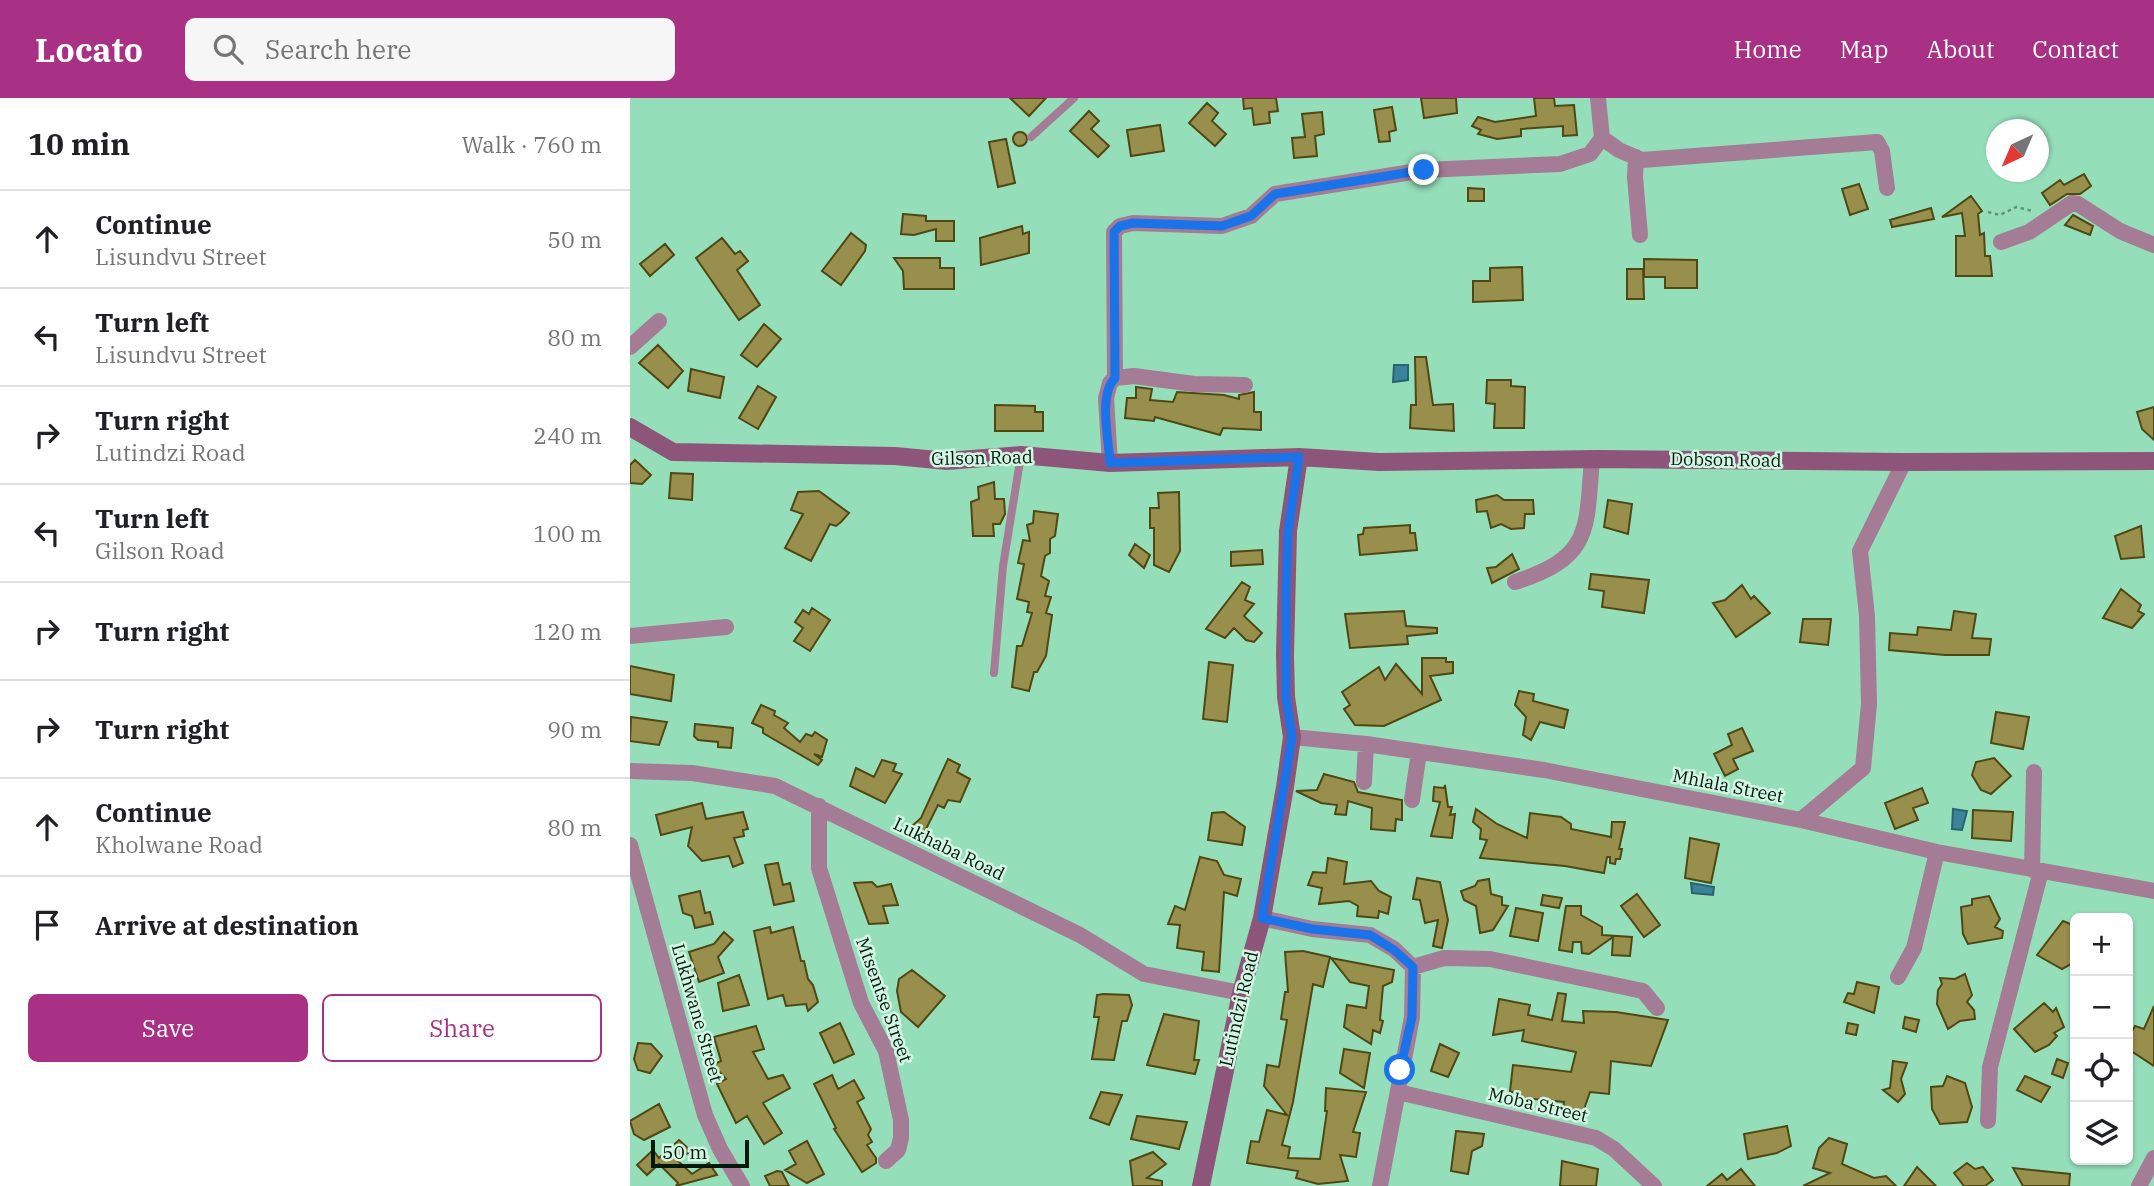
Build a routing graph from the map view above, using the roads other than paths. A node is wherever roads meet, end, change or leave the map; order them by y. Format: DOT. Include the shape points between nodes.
graph roads {
  1 [pos="1074,98"];
  2 [pos="1598,98"];
  3 [pos="1031,137"];
  4 [pos="1602,138"];
  5 [pos="1636,157"];
  6 [pos="1887,188"];
  7 [pos="1640,235"];
  8 [pos="2001,242"];
  9 [pos="2154,245"];
  10 [pos="659,321"];
  11 [pos="630,346"];
  12 [pos="1115,378"];
  13 [pos="1245,385"];
  14 [pos="630,427"];
  15 [pos="1021,455"];
  16 [pos="1299,457"];
  17 [pos="1592,459"];
  18 [pos="2154,461"];
  19 [pos="1904,462"];
  20 [pos="1110,463"];
  21 [pos="1515,582"];
  22 [pos="726,627"];
  23 [pos="630,636"];
  24 [pos="994,673"];
  25 [pos="1292,737"];
  26 [pos="1366,744"];
  27 [pos="1419,752"];
  28 [pos="630,771"];
  29 [pos="2034,772"];
  30 [pos="1364,782"];
  31 [pos="1412,800"];
  32 [pos="819,806"];
  33 [pos="1801,820"];
  34 [pos="630,845"];
  35 [pos="1937,852"];
  36 [pos="2037,870"];
  37 [pos="2154,891"];
  38 [pos="1262,918"];
  39 [pos="1413,967"];
  40 [pos="1898,976"];
  41 [pos="1241,993"];
  42 [pos="1657,1008"];
  43 [pos="1398,1092"];
  44 [pos="1988,1121"];
  45 [pos="2154,1158"];
  46 [pos="886,1161"];
  47 [pos="742,1186"];
  48 [pos="1201,1186"];
  49 [pos="1380,1186"];
  50 [pos="1654,1186"];
  51 [pos="2139,1186"];
  1 -- 3 [label="lane"];
  2 -- 4 [label="street"];
  4 -- 5 [label="street"];
  4 -- 12 [label="street" via="1590,154 1560,164 1424,170 1275,194 1251,216 1222,226 1120,226 1114,232"];
  5 -- 6 [label="street" via="1872,142 1882,151"];
  5 -- 7 [label="street"];
  8 -- 9 [label="street" via="2029,232 2072,203"];
  10 -- 11 [label="street"];
  12 -- 13 [label="street"];
  12 -- 20 [label="street" via="1107,398"];
  14 -- 15 [label="street, Gilson Road" via="673,452 698,455 895,456 947,461"];
  15 -- 20 [label="street, Gilson Road"];
  15 -- 24 [label="lane" via="1003,566"];
  16 -- 17 [label="street, Dobson Road"];
  16 -- 20 [label="street, Gilson Road"];
  16 -- 25 [label="street, Lutindzi Road" via="1288,531 1286,592 1286,697"];
  17 -- 19 [label="street, Dobson Road"];
  17 -- 21 [label="street" via="1582,539 1545,572"];
  18 -- 19 [label="street, Dobson Road"];
  19 -- 33 [label="street" via="1860,551 1869,704 1863,768"];
  22 -- 23 [label="street"];
  25 -- 26 [label="street, Mhlala Street"];
  25 -- 38 [label="street, Lutindzi Road"];
  26 -- 27 [label="street, Mhlala Street"];
  26 -- 30 [label="street"];
  27 -- 31 [label="street"];
  27 -- 33 [label="street, Mhlala Street"];
  28 -- 32 [label="street, Lukhaba Road" via="692,773 775,786"];
  29 -- 36 [label="street"];
  32 -- 41 [label="street, Lukhaba Road" via="1080,935 1144,974"];
  32 -- 46 [label="street, Mtsentse Street" via="819,868 861,1003 886,1051 901,1120 898,1150"];
  33 -- 35 [label="street, Mhlala Street"];
  34 -- 47 [label="street, Lukhwane Street" via="705,1115"];
  35 -- 36 [label="street, Mhlala Street"];
  35 -- 40 [label="street" via="1914,948"];
  36 -- 37 [label="street, Mhlala Street"];
  36 -- 44 [label="street" via="1990,1067"];
  38 -- 39 [label="street" via="1370,935"];
  38 -- 41 [label="street, Lutindzi Road"];
  39 -- 42 [label="street" via="1444,958 1489,959 1643,991"];
  39 -- 43 [label="street" via="1412,1017"];
  41 -- 48 [label="street, Lutindzi Road"];
  43 -- 49 [label="street"];
  43 -- 50 [label="street, Moba Street" via="1596,1138"];
  45 -- 51 [label="street"];
}
